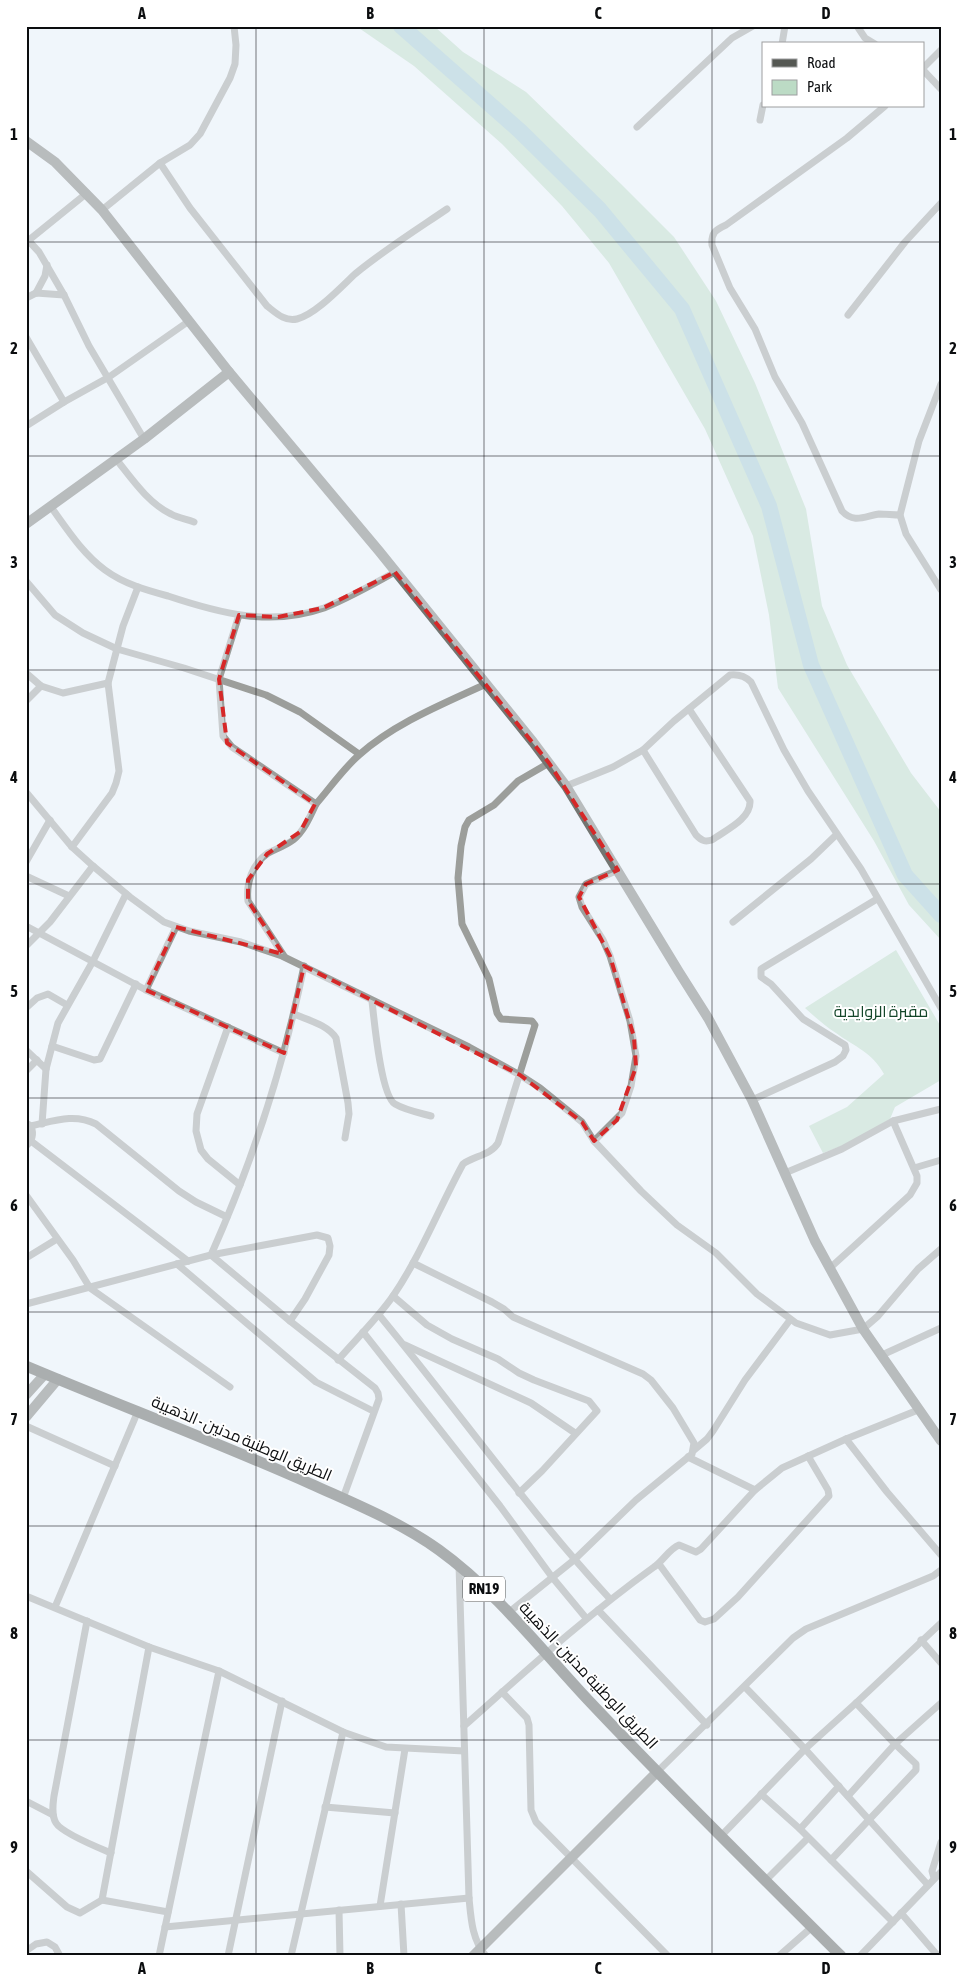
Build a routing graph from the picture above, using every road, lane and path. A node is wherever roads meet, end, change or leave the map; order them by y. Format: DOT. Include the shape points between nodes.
graph roads {
  1 [pos="234,26"];
  2 [pos="753,26"];
  3 [pos="785,26"];
  4 [pos="857,26"];
  5 [pos="782,42"];
  6 [pos="872,42"];
  7 [pos="941,50"];
  8 [pos="924,68"];
  9 [pos="924,70"];
  10 [pos="941,89"];
  11 [pos="762,108"];
  12 [pos="883,108"];
  13 [pos="760,120"];
  14 [pos="637,127"];
  15 [pos="26,141"];
  16 [pos="160,163"];
  17 [pos="87,193"];
  18 [pos="941,203"];
  19 [pos="447,209"];
  20 [pos="102,210"];
  21 [pos="28,239"];
  22 [pos="47,265"];
  23 [pos="36,293"];
  24 [pos="64,295"];
  25 [pos="26,298"];
  26 [pos="848,315"];
  27 [pos="189,321"];
  28 [pos="26,337"];
  29 [pos="229,372"];
  30 [pos="109,377"];
  31 [pos="941,384"];
  32 [pos="939,396"];
  33 [pos="64,402"];
  34 [pos="26,426"];
  35 [pos="144,439"];
  36 [pos="116,460"];
  37 [pos="51,507"];
  38 [pos="900,515"];
  39 [pos="194,522"];
  40 [pos="26,524"];
  41 [pos="395,572"];
  42 [pos="26,581"];
  43 [pos="138,587"];
  44 [pos="941,590"];
  45 [pos="239,615"];
  46 [pos="116,649"];
  47 [pos="26,673"];
  48 [pos="219,679"];
  49 [pos="108,683"];
  50 [pos="486,684"];
  51 [pos="41,686"];
  52 [pos="26,701"];
  53 [pos="689,709"];
  54 [pos="643,750"];
  55 [pos="359,754"];
  56 [pos="549,763"];
  57 [pos="566,786"];
  58 [pos="26,792"];
  59 [pos="316,804"];
  60 [pos="50,820"];
  61 [pos="836,835"];
  62 [pos="72,847"];
  63 [pos="26,862"];
  64 [pos="93,866"];
  65 [pos="618,870"];
  66 [pos="26,876"];
  67 [pos="126,894"];
  68 [pos="69,896"];
  69 [pos="877,898"];
  70 [pos="733,922"];
  71 [pos="26,926"];
  72 [pos="176,927"];
  73 [pos="39,933"];
  74 [pos="26,946"];
  75 [pos="285,957"];
  76 [pos="93,961"];
  77 [pos="304,966"];
  78 [pos="136,984"];
  79 [pos="146,990"];
  80 [pos="372,1001"];
  81 [pos="67,1005"];
  82 [pos="26,1008"];
  83 [pos="941,1008"];
  84 [pos="294,1014"];
  85 [pos="228,1026"];
  86 [pos="52,1046"];
  87 [pos="26,1050"];
  88 [pos="284,1053"];
  89 [pos="37,1060"];
  90 [pos="46,1069"];
  91 [pos="26,1071"];
  92 [pos="520,1075"];
  93 [pos="752,1100"];
  94 [pos="941,1108"];
  95 [pos="431,1116"];
  96 [pos="893,1121"];
  97 [pos="29,1124"];
  98 [pos="42,1124"];
  99 [pos="345,1138"];
  100 [pos="594,1140"];
  101 [pos="29,1143"];
  102 [pos="941,1160"];
  103 [pos="914,1168"];
  104 [pos="785,1173"];
  105 [pos="240,1185"];
  106 [pos="26,1195"];
  107 [pos="227,1217"];
  108 [pos="57,1239"];
  109 [pos="941,1249"];
  110 [pos="211,1255"];
  111 [pos="26,1258"];
  112 [pos="188,1261"];
  113 [pos="413,1263"];
  114 [pos="177,1264"];
  115 [pos="830,1268"];
  116 [pos="90,1288"];
  117 [pos="393,1296"];
  118 [pos="26,1304"];
  119 [pos="379,1315"];
  120 [pos="790,1320"];
  121 [pos="290,1321"];
  122 [pos="941,1328"];
  123 [pos="863,1329"];
  124 [pos="363,1332"];
  125 [pos="404,1344"];
  126 [pos="882,1355"];
  127 [pos="338,1360"];
  128 [pos="26,1366"];
  129 [pos="45,1374"];
  130 [pos="58,1379"];
  131 [pos="230,1387"];
  132 [pos="26,1395"];
  133 [pos="918,1410"];
  134 [pos="138,1411"];
  135 [pos="374,1411"];
  136 [pos="26,1417"];
  137 [pos="26,1426"];
  138 [pos="575,1434"];
  139 [pos="846,1439"];
  140 [pos="941,1441"];
  141 [pos="694,1450"];
  142 [pos="808,1456"];
  143 [pos="688,1457"];
  144 [pos="115,1466"];
  145 [pos="755,1490"];
  146 [pos="519,1493"];
  147 [pos="343,1498"];
  148 [pos="941,1554"];
  149 [pos="574,1560"];
  150 [pos="659,1564"];
  151 [pos="459,1565"];
  152 [pos="941,1570"];
  153 [pos="552,1578"];
  154 [pos="26,1596"];
  155 [pos="610,1599"];
  156 [pos="55,1607"];
  157 [pos="598,1610"];
  158 [pos="508,1612"];
  159 [pos="586,1618"];
  160 [pos="87,1621"];
  161 [pos="941,1623"];
  162 [pos="921,1640"];
  163 [pos="149,1647"];
  164 [pos="544,1654"];
  165 [pos="941,1663"];
  166 [pos="219,1671"];
  167 [pos="745,1687"];
  168 [pos="502,1692"];
  169 [pos="282,1701"];
  170 [pos="856,1703"];
  171 [pos="941,1703"];
  172 [pos="707,1725"];
  173 [pos="464,1726"];
  174 [pos="343,1732"];
  175 [pos="896,1744"];
  176 [pos="405,1749"];
  177 [pos="805,1749"];
  178 [pos="464,1751"];
  179 [pos="658,1772"];
  180 [pos="839,1786"];
  181 [pos="761,1794"];
  182 [pos="848,1796"];
  183 [pos="26,1801"];
  184 [pos="326,1807"];
  185 [pos="395,1812"];
  186 [pos="53,1815"];
  187 [pos="868,1819"];
  188 [pos="800,1829"];
  189 [pos="721,1836"];
  190 [pos="808,1838"];
  191 [pos="941,1842"];
  192 [pos="111,1853"];
  193 [pos="572,1857"];
  194 [pos="831,1860"];
  195 [pos="26,1871"];
  196 [pos="941,1872"];
  197 [pos="934,1878"];
  198 [pos="766,1880"];
  199 [pos="928,1885"];
  200 [pos="469,1898"];
  201 [pos="102,1900"];
  202 [pos="401,1904"];
  203 [pos="380,1906"];
  204 [pos="338,1910"];
  205 [pos="168,1912"];
  206 [pos="901,1913"];
  207 [pos="301,1914"];
  208 [pos="236,1919"];
  209 [pos="893,1922"];
  210 [pos="165,1927"];
  211 [pos="812,1927"];
  212 [pos="26,1951"];
  213 [pos="480,1953"];
  214 [pos="60,1956"];
  215 [pos="158,1956"];
  216 [pos="228,1956"];
  217 [pos="291,1956"];
  218 [pos="340,1956"];
  219 [pos="404,1956"];
  220 [pos="668,1956"];
  221 [pos="780,1956"];
  222 [pos="841,1956"];
  223 [pos="860,1956"];
  224 [pos="938,1956"];
  1 -- 16 [label="street" via="235,64 200,134 190,145"];
  2 -- 14 [label="street" via="732,38"];
  3 -- 5 [label="street"];
  4 -- 6 [label="street"];
  7 -- 8 [label="street"];
  9 -- 10 [label="street"];
  11 -- 13 [label="street"];
  12 -- 38 [label="street" via="823,156 718,229 711,238 730,288 755,329 775,377 802,423 842,511 857,519 879,514"];
  15 -- 17 [label="street" via="55,162"];
  16 -- 19 [label="street" via="196,216 267,306 280,317 289,319 297,319 319,306 356,274"];
  16 -- 20 [label="street"];
  17 -- 20 [label="street"];
  17 -- 21 [label="street"];
  18 -- 26 [label="street" via="905,242"];
  20 -- 27 [label="street"];
  21 -- 22 [label="street"];
  22 -- 23 [label="street"];
  22 -- 24 [label="street"];
  23 -- 24 [label="street"];
  23 -- 25 [label="street"];
  24 -- 30 [label="street"];
  27 -- 29 [label="street"];
  27 -- 30 [label="street"];
  28 -- 33 [label="street"];
  29 -- 35 [label="street"];
  29 -- 41 [label="street"];
  30 -- 33 [label="street"];
  30 -- 35 [label="street"];
  31 -- 32 [label="street"];
  32 -- 38 [label="street" via="919,442"];
  33 -- 34 [label="street"];
  35 -- 36 [label="street"];
  36 -- 37 [label="street"];
  36 -- 39 [label="street" via="153,501 171,514"];
  37 -- 40 [label="street"];
  37 -- 43 [label="street" via="92,559 113,575"];
  38 -- 44 [label="street" via="906,534"];
  41 -- 45 [label="street" via="323,608 278,617"];
  41 -- 50 [label="street"];
  42 -- 46 [label="street" via="55,615"];
  43 -- 45 [label="street" via="191,605"];
  43 -- 46 [label="street"];
  45 -- 48 [label="street"];
  46 -- 48 [label="street"];
  46 -- 49 [label="street"];
  47 -- 51 [label="street"];
  48 -- 55 [label="street" via="280,701 316,722"];
  48 -- 59 [label="street" via="223,736 227,743"];
  49 -- 51 [label="street" via="63,693"];
  49 -- 62 [label="street" via="118,777 112,793"];
  50 -- 55 [label="street" via="403,725"];
  50 -- 56 [label="street"];
  51 -- 52 [label="street"];
  53 -- 54 [label="street"];
  53 -- 54 [label="street" via="750,801 746,815 712,840 701,840"];
  53 -- 61 [label="street" via="730,674 747,678 784,750"];
  54 -- 57 [label="street" via="613,767"];
  55 -- 59 [label="street"];
  56 -- 57 [label="street"];
  56 -- 92 [label="street" via="518,781 494,805 469,820 465,827 458,878 464,929 488,979 498,1017 532,1021 534,1024"];
  57 -- 65 [label="street"];
  58 -- 60 [label="street"];
  59 -- 75 [label="street" via="293,840 267,854 248,880 248,901"];
  60 -- 62 [label="street"];
  60 -- 63 [label="street"];
  61 -- 69 [label="street"];
  61 -- 70 [label="street"];
  62 -- 64 [label="street"];
  64 -- 67 [label="street"];
  64 -- 68 [label="street"];
  65 -- 93 [label="street" via="708,1018"];
  65 -- 100 [label="street" via="586,884 579,897 610,956 630,1021 636,1056 622,1113"];
  66 -- 68 [label="street"];
  67 -- 72 [label="street"];
  67 -- 76 [label="street"];
  68 -- 73 [label="street"];
  69 -- 83 [label="street"];
  69 -- 93 [label="street" via="761,969 761,977 804,1019 845,1045 846,1050 835,1062"];
  71 -- 73 [label="street"];
  72 -- 75 [label="street" via="241,942"];
  72 -- 79 [label="street"];
  73 -- 74 [label="street"];
  73 -- 76 [label="street"];
  75 -- 77 [label="street"];
  76 -- 78 [label="street"];
  76 -- 81 [label="street"];
  77 -- 80 [label="street"];
  77 -- 84 [label="street"];
  78 -- 79 [label="street"];
  78 -- 86 [label="street" via="100,1060"];
  79 -- 85 [label="street"];
  80 -- 92 [label="street"];
  80 -- 95 [label="street" via="383,1080 390,1100"];
  81 -- 82 [label="street" via="48,994 37,998"];
  81 -- 86 [label="street"];
  84 -- 88 [label="street"];
  84 -- 99 [label="street" via="325,1028 336,1038 349,1114"];
  85 -- 88 [label="street"];
  85 -- 105 [label="street" via="197,1114 196,1131 201,1150 208,1159"];
  86 -- 90 [label="street"];
  87 -- 89 [label="street"];
  88 -- 105 [label="street"];
  89 -- 90 [label="street"];
  89 -- 91 [label="street"];
  90 -- 98 [label="street"];
  92 -- 100 [label="street" via="582,1122"];
  92 -- 113 [label="street" via="498,1143 494,1149 463,1164"];
  93 -- 104 [label="street"];
  94 -- 96 [label="street"];
  96 -- 103 [label="street"];
  96 -- 104 [label="street" via="842,1149"];
  97 -- 98 [label="street"];
  97 -- 101 [label="street" via="33,1132"];
  98 -- 107 [label="street" via="70,1118 96,1124 179,1191"];
  100 -- 120 [label="street" via="641,1192 677,1225 716,1253 756,1294"];
  101 -- 112 [label="street"];
  102 -- 103 [label="street"];
  103 -- 115 [label="street" via="917,1183 910,1195"];
  104 -- 115 [label="street"];
  105 -- 107 [label="street"];
  106 -- 108 [label="street"];
  107 -- 110 [label="street"];
  108 -- 111 [label="street"];
  108 -- 116 [label="street"];
  109 -- 123 [label="street" via="918,1269"];
  110 -- 112 [label="street"];
  110 -- 121 [label="street"];
  110 -- 121 [label="street" via="317,1235 328,1238 329,1255"];
  112 -- 114 [label="street"];
  113 -- 117 [label="street"];
  113 -- 141 [label="street" via="492,1302 522,1322 643,1374 673,1408 694,1443"];
  114 -- 116 [label="street"];
  114 -- 135 [label="street" via="316,1382"];
  115 -- 123 [label="street"];
  116 -- 118 [label="street"];
  116 -- 131 [label="street"];
  117 -- 119 [label="street"];
  117 -- 138 [label="street" via="427,1325 452,1339 498,1359 519,1374 589,1401 597,1411"];
  119 -- 124 [label="street"];
  119 -- 125 [label="street"];
  120 -- 123 [label="street" via="830,1335"];
  120 -- 141 [label="street" via="745,1380 713,1432"];
  121 -- 127 [label="street"];
  122 -- 126 [label="street"];
  123 -- 126 [label="street"];
  124 -- 127 [label="street"];
  124 -- 153 [label="street" via="500,1506"];
  125 -- 138 [label="street" via="531,1403"];
  125 -- 146 [label="street"];
  126 -- 133 [label="street"];
  127 -- 135 [label="street" via="375,1388 379,1400"];
  128 -- 129 [label="main road, الطريق الوطنية مدنين - الذهيبة / RN19"];
  129 -- 130 [label="main road, الطريق الوطنية مدنين - الذهيبة / RN19"];
  129 -- 132 [label="street"];
  130 -- 134 [label="main road, الطريق الوطنية مدنين - الذهيبة / RN19"];
  130 -- 136 [label="street"];
  133 -- 139 [label="street"];
  133 -- 140 [label="street"];
  134 -- 144 [label="street"];
  134 -- 147 [label="main road, الطريق الوطنية مدنين - الذهيبة / RN19"];
  135 -- 147 [label="street"];
  137 -- 144 [label="street"];
  138 -- 146 [label="street"];
  139 -- 142 [label="street"];
  139 -- 148 [label="street"];
  141 -- 143 [label="street"];
  142 -- 145 [label="street" via="782,1468"];
  142 -- 150 [label="street" via="829,1496 738,1597 714,1619 700,1620"];
  143 -- 145 [label="street"];
  143 -- 149 [label="street" via="636,1500"];
  144 -- 156 [label="street"];
  145 -- 150 [label="street" via="701,1549 696,1552 679,1544"];
  146 -- 149 [label="street"];
  147 -- 151 [label="main road, الطريق الوطنية مدنين - الذهيبة / RN19" via="393,1521"];
  149 -- 153 [label="street"];
  149 -- 155 [label="street"];
  150 -- 155 [label="street"];
  151 -- 158 [label="main road, الطريق الوطنية مدنين - الذهيبة / RN19"];
  151 -- 173 [label="street"];
  152 -- 167 [label="street" via="806,1629"];
  153 -- 158 [label="street"];
  153 -- 159 [label="street"];
  154 -- 156 [label="street"];
  155 -- 157 [label="street"];
  156 -- 160 [label="street"];
  157 -- 159 [label="street"];
  157 -- 172 [label="street"];
  158 -- 164 [label="main road, الطريق الوطنية مدنين - الذهيبة / RN19"];
  159 -- 164 [label="street"];
  160 -- 163 [label="street"];
  160 -- 186 [label="street"];
  161 -- 162 [label="street"];
  162 -- 165 [label="street"];
  162 -- 170 [label="street"];
  163 -- 166 [label="street"];
  163 -- 192 [label="street"];
  164 -- 168 [label="street"];
  164 -- 179 [label="main road, الطريق الوطنية مدنين - الذهيبة / RN19"];
  166 -- 169 [label="street"];
  166 -- 205 [label="street"];
  167 -- 172 [label="street"];
  167 -- 177 [label="street"];
  168 -- 173 [label="street"];
  168 -- 193 [label="street" via="527,1718 529,1725 533,1817"];
  169 -- 174 [label="street"];
  169 -- 208 [label="street"];
  170 -- 175 [label="street"];
  170 -- 177 [label="street"];
  171 -- 175 [label="street"];
  172 -- 179 [label="street"];
  173 -- 178 [label="street"];
  174 -- 176 [label="street" via="386,1747"];
  174 -- 184 [label="street"];
  175 -- 182 [label="street"];
  175 -- 187 [label="street" via="916,1764 916,1770"];
  176 -- 178 [label="street"];
  176 -- 185 [label="street"];
  177 -- 180 [label="street"];
  177 -- 181 [label="street"];
  178 -- 200 [label="street"];
  179 -- 189 [label="main road, الطريق الوطنية مدنين - الذهيبة / RN19"];
  179 -- 193 [label="street"];
  180 -- 182 [label="street"];
  180 -- 188 [label="street"];
  181 -- 188 [label="street"];
  181 -- 189 [label="street"];
  182 -- 187 [label="street"];
  183 -- 186 [label="street"];
  184 -- 185 [label="street"];
  184 -- 207 [label="street"];
  185 -- 203 [label="street"];
  186 -- 192 [label="street" via="57,1824 85,1842"];
  187 -- 194 [label="street"];
  187 -- 199 [label="street"];
  188 -- 190 [label="street"];
  189 -- 198 [label="main road, الطريق الوطنية مدنين - الذهيبة / RN19"];
  190 -- 194 [label="street"];
  190 -- 198 [label="street"];
  191 -- 197 [label="street" via="932,1872"];
  192 -- 201 [label="street"];
  193 -- 213 [label="street"];
  193 -- 220 [label="street"];
  194 -- 209 [label="street"];
  195 -- 201 [label="street" via="73,1911 80,1913"];
  196 -- 197 [label="street"];
  197 -- 199 [label="street"];
  198 -- 211 [label="main road, الطريق الوطنية مدنين - الذهيبة / RN19"];
  199 -- 206 [label="street"];
  200 -- 202 [label="street"];
  200 -- 213 [label="street"];
  201 -- 205 [label="street"];
  202 -- 203 [label="street"];
  202 -- 219 [label="street"];
  203 -- 204 [label="street"];
  204 -- 207 [label="street"];
  204 -- 218 [label="street"];
  205 -- 210 [label="street"];
  206 -- 209 [label="street"];
  206 -- 224 [label="street"];
  207 -- 208 [label="street"];
  207 -- 217 [label="street"];
  208 -- 210 [label="street"];
  208 -- 216 [label="street"];
  209 -- 223 [label="street"];
  210 -- 215 [label="street"];
  211 -- 221 [label="street"];
  211 -- 222 [label="main road, الطريق الوطنية مدنين - الذهيبة / RN19"];
  212 -- 214 [label="street" via="47,1942"];
}
